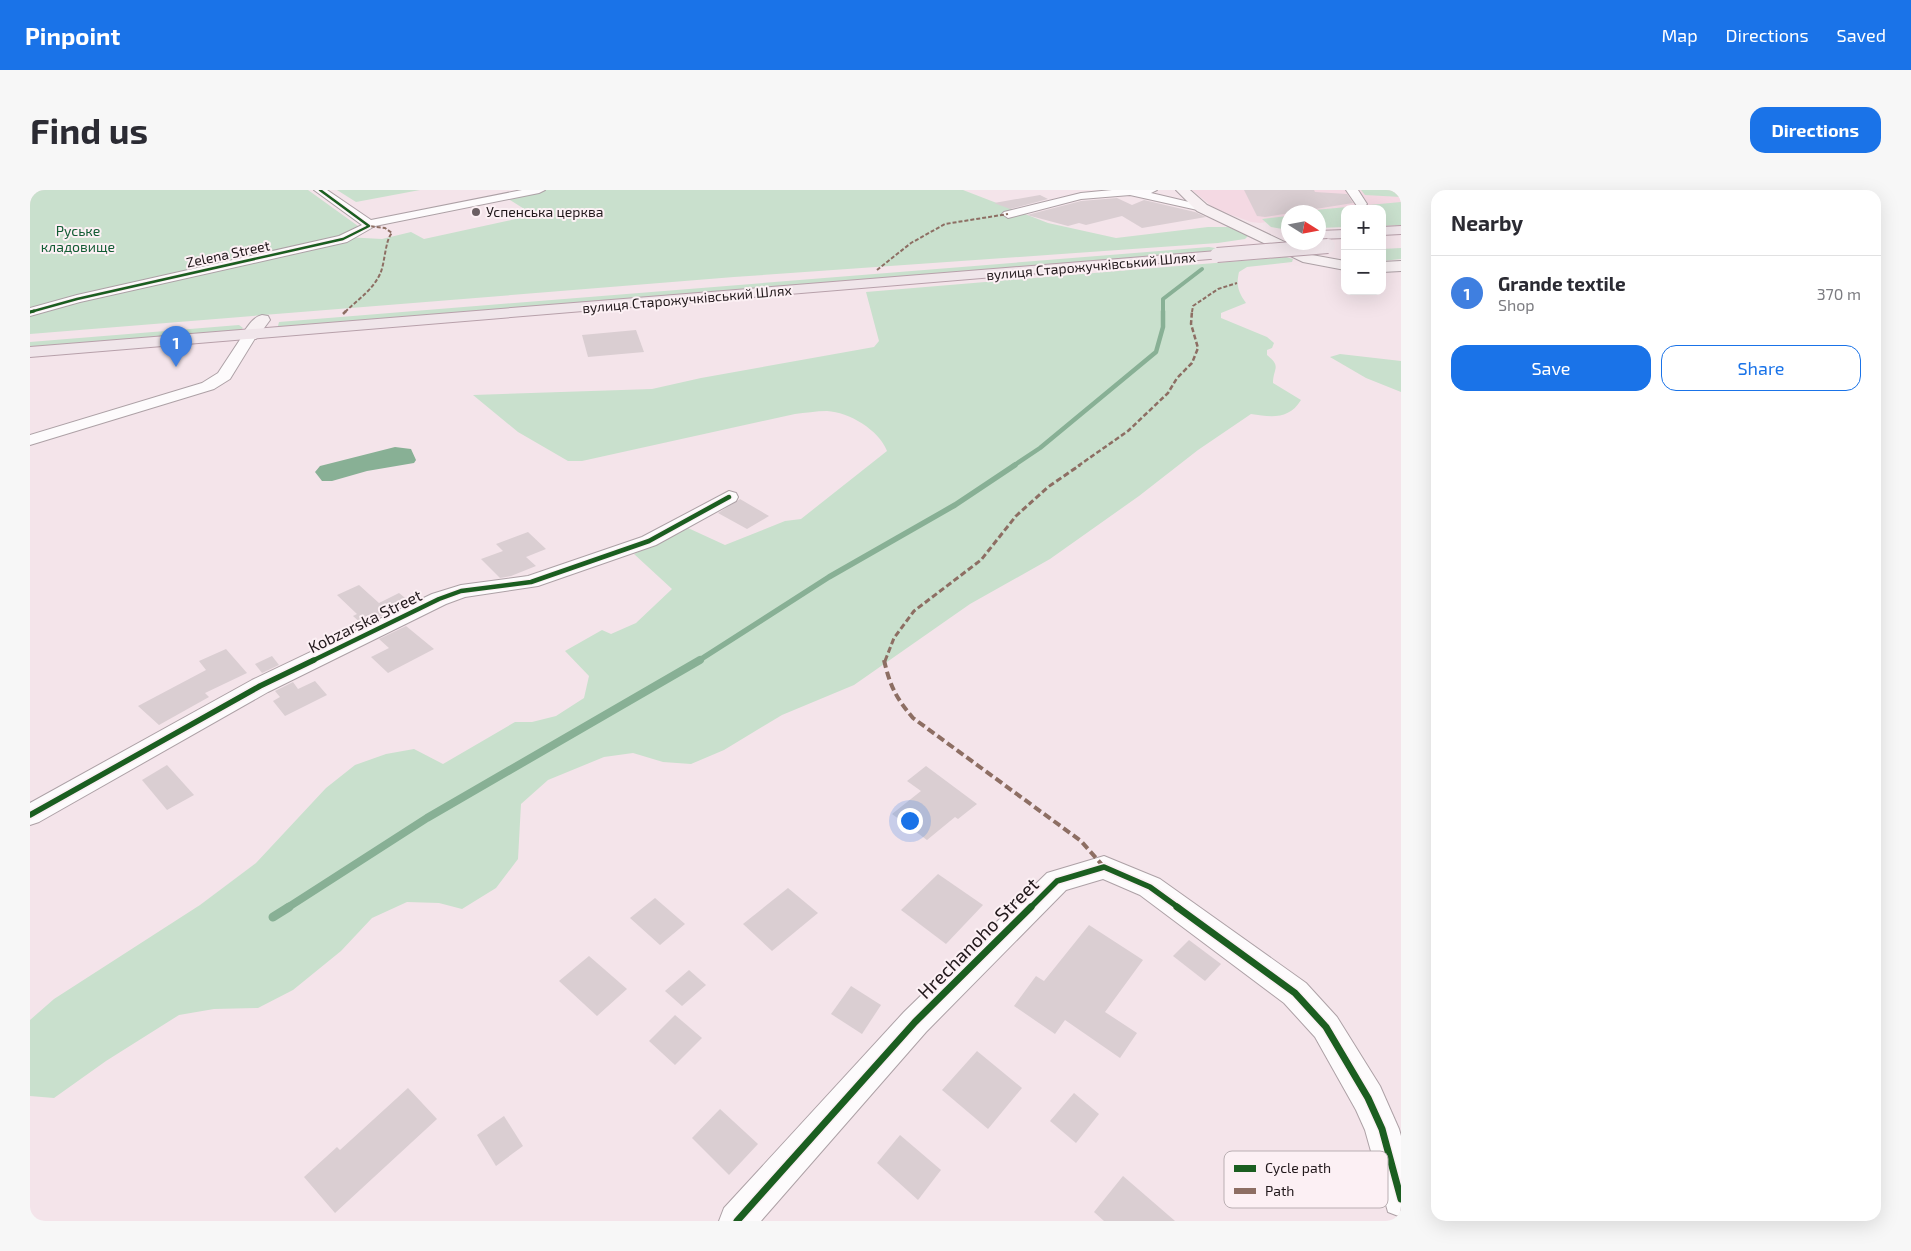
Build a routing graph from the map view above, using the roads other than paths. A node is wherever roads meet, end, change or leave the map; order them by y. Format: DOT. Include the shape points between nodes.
graph roads {
  1 [pos="320,190"];
  2 [pos="539,190"];
  3 [pos="1151,190"];
  4 [pos="1182,190"];
  5 [pos="1352,190"];
  6 [pos="1127,192"];
  7 [pos="1076,193"];
  8 [pos="1361,204"];
  9 [pos="1202,208"];
  10 [pos="1008,214"];
  11 [pos="369,224"];
  12 [pos="1401,230"];
  13 [pos="1386,231"];
  14 [pos="1331,237"];
  15 [pos="1281,239"];
  16 [pos="1401,241"];
  17 [pos="1386,242"];
  18 [pos="1341,265"];
  19 [pos="1401,266"];
  20 [pos="1386,267"];
  21 [pos="30,312"];
  22 [pos="262,320"];
  23 [pos="250,335"];
  24 [pos="30,339"];
  25 [pos="30,352"];
  26 [pos="30,440"];
  27 [pos="729,497"];
  28 [pos="30,815"];
  29 [pos="1388,1151"];
  30 [pos="1388,1151"];
  31 [pos="1401,1200"];
  32 [pos="737,1221"];
  1 -- 11 [label="street"];
  2 -- 11 [label="street"];
  3 -- 6 [label="street"];
  4 -- 9 [label="street"];
  5 -- 8 [label="street"];
  6 -- 7 [label="street"];
  6 -- 9 [label="street"];
  7 -- 10 [label="street"];
  9 -- 18 [label="street" via="1308,259"];
  11 -- 21 [label="street, Zelena Street" via="343,239"];
  12 -- 13 [label="main road"];
  14 -- 23 [label="main road, вулиця Старожучківський Шлях, bridge" via="1216,255"];
  15 -- 22 [label="main road, вулиця Старожучківський Шлях"];
  16 -- 17 [label="main road"];
  19 -- 20 [label="street"];
  22 -- 23 [label="street"];
  22 -- 24 [label="main road, вулиця Старожучківський Шлях"];
  23 -- 25 [label="main road, вулиця Старожучківський Шлях"];
  23 -- 26 [label="street" via="224,376 208,386"];
  27 -- 28 [label="street, Kobzarska Street" via="649,541 531,582 461,591 439,599 260,686"];
  29 -- 32 [label="street, Hrechanoho Street" via="1368,1098 1326,1027 1295,993 1150,887 1104,867 1057,880 915,1022"];
  30 -- 31 [label="street, Hrechanoho Street"];
}
